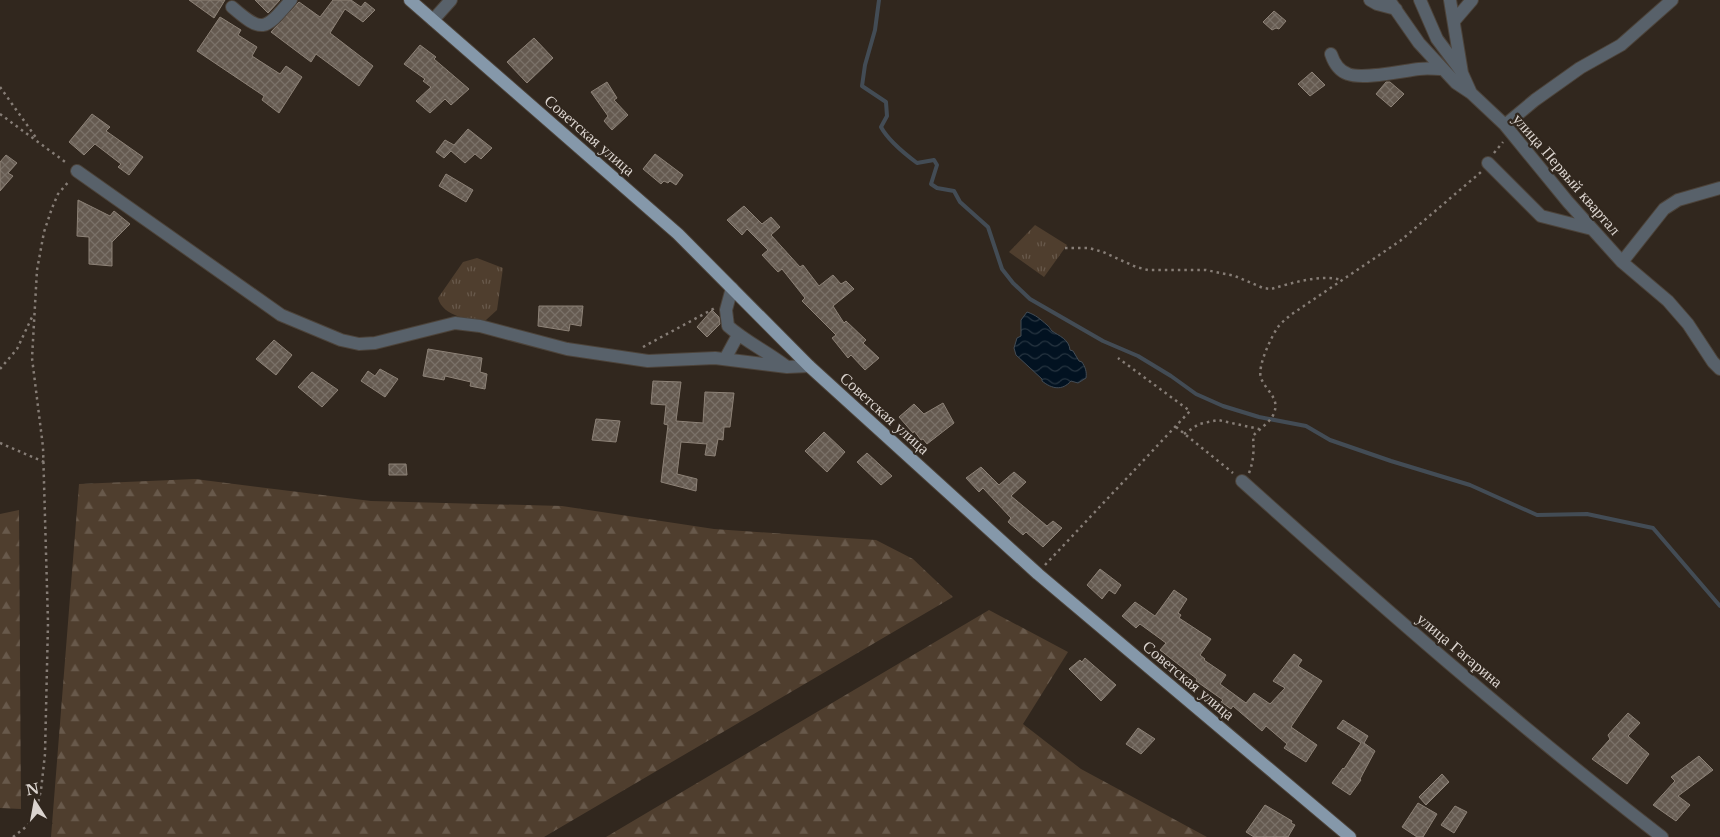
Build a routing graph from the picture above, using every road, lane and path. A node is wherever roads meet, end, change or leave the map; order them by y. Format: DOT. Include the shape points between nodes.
graph roads {
  1 [pos="291,0"];
  2 [pos="410,0"];
  3 [pos="451,0"];
  4 [pos="1370,0"];
  5 [pos="1420,0"];
  6 [pos="1450,0"];
  7 [pos="1456,0"];
  8 [pos="1472,0"];
  9 [pos="1672,0"];
  10 [pos="1392,5"];
  11 [pos="232,7"];
  12 [pos="433,20"];
  13 [pos="1454,20"];
  14 [pos="1332,54"];
  15 [pos="1443,69"];
  16 [pos="1462,73"];
  17 [pos="0,87"];
  18 [pos="1471,93"];
  19 [pos="0,114"];
  20 [pos="1509,130"];
  21 [pos="40,142"];
  22 [pos="1488,163"];
  23 [pos="77,172"];
  24 [pos="1720,188"];
  25 [pos="1592,229"];
  26 [pos="1065,248"];
  27 [pos="1622,262"];
  28 [pos="1342,280"];
  29 [pos="731,294"];
  30 [pos="34,314"];
  31 [pos="738,335"];
  32 [pos="624,358"];
  33 [pos="1118,358"];
  34 [pos="725,359"];
  35 [pos="809,366"];
  36 [pos="0,368"];
  37 [pos="787,368"];
  38 [pos="1720,369"];
  39 [pos="1176,427"];
  40 [pos="1259,429"];
  41 [pos="1184,434"];
  42 [pos="0,443"];
  43 [pos="44,462"];
  44 [pos="1242,481"];
  45 [pos="1038,574"];
  46 [pos="13,837"];
  47 [pos="1350,837"];
  48 [pos="1662,837"];
  1 -- 11 [label="street" via="274,20 263,25 252,24"];
  2 -- 12 [label="main road, Советская улица"];
  3 -- 12 [label="street"];
  4 -- 10 [label="street"];
  5 -- 16 [label="street" via="1437,39"];
  6 -- 13 [label="street"];
  7 -- 13 [label="street"];
  8 -- 13 [label="street"];
  9 -- 20 [label="street" via="1620,45 1535,100"];
  10 -- 15 [label="street, улица Первый квартал" via="1418,43"];
  12 -- 29 [label="main road, Советская улица" via="678,234"];
  13 -- 16 [label="street"];
  14 -- 15 [label="street" via="1342,72 1351,75"];
  15 -- 18 [label="street, улица Первый квартал"];
  16 -- 18 [label="street"];
  17 -- 21 [label="path"];
  18 -- 20 [label="street, улица Первый квартал"];
  19 -- 21 [label="path"];
  20 -- 22 [label="path"];
  20 -- 25 [label="street, улица Первый квартал"];
  21 -- 23 [label="path"];
  22 -- 25 [label="street" via="1541,216"];
  22 -- 28 [label="path" via="1400,241"];
  23 -- 30 [label="path" via="58,194 44,232"];
  23 -- 32 [label="street" via="281,315 341,340 375,343 455,323 480,326 567,349"];
  24 -- 27 [label="street" via="1678,200 1664,209"];
  25 -- 27 [label="street, улица Первый квартал"];
  26 -- 28 [label="path" via="1089,248 1148,270 1219,272 1263,288 1322,279"];
  27 -- 38 [label="street, улица Первый квартал" via="1668,301"];
  28 -- 40 [label="path" via="1284,320 1273,336 1260,371 1261,379 1275,400 1274,415"];
  29 -- 31 [label="street" via="726,310 728,326"];
  29 -- 32 [label="path"];
  29 -- 35 [label="main road, Советская улица"];
  30 -- 36 [label="path" via="17,349"];
  30 -- 43 [label="path" via="33,374"];
  31 -- 34 [label="street"];
  31 -- 37 [label="street" via="773,355"];
  32 -- 34 [label="street" via="648,362"];
  33 -- 39 [label="path" via="1190,411"];
  34 -- 37 [label="street"];
  35 -- 37 [label="street"];
  35 -- 45 [label="main road, Советская улица"];
  39 -- 41 [label="path"];
  39 -- 45 [label="path"];
  40 -- 41 [label="path" via="1218,420 1199,424"];
  40 -- 44 [label="path" via="1253,436 1252,465"];
  41 -- 44 [label="path"];
  42 -- 43 [label="path"];
  43 -- 46 [label="path" via="48,623 45,754 36,816"];
  44 -- 48 [label="street, улица Гагарина" via="1368,595"];
  45 -- 47 [label="main road, Советская улица"];
}
